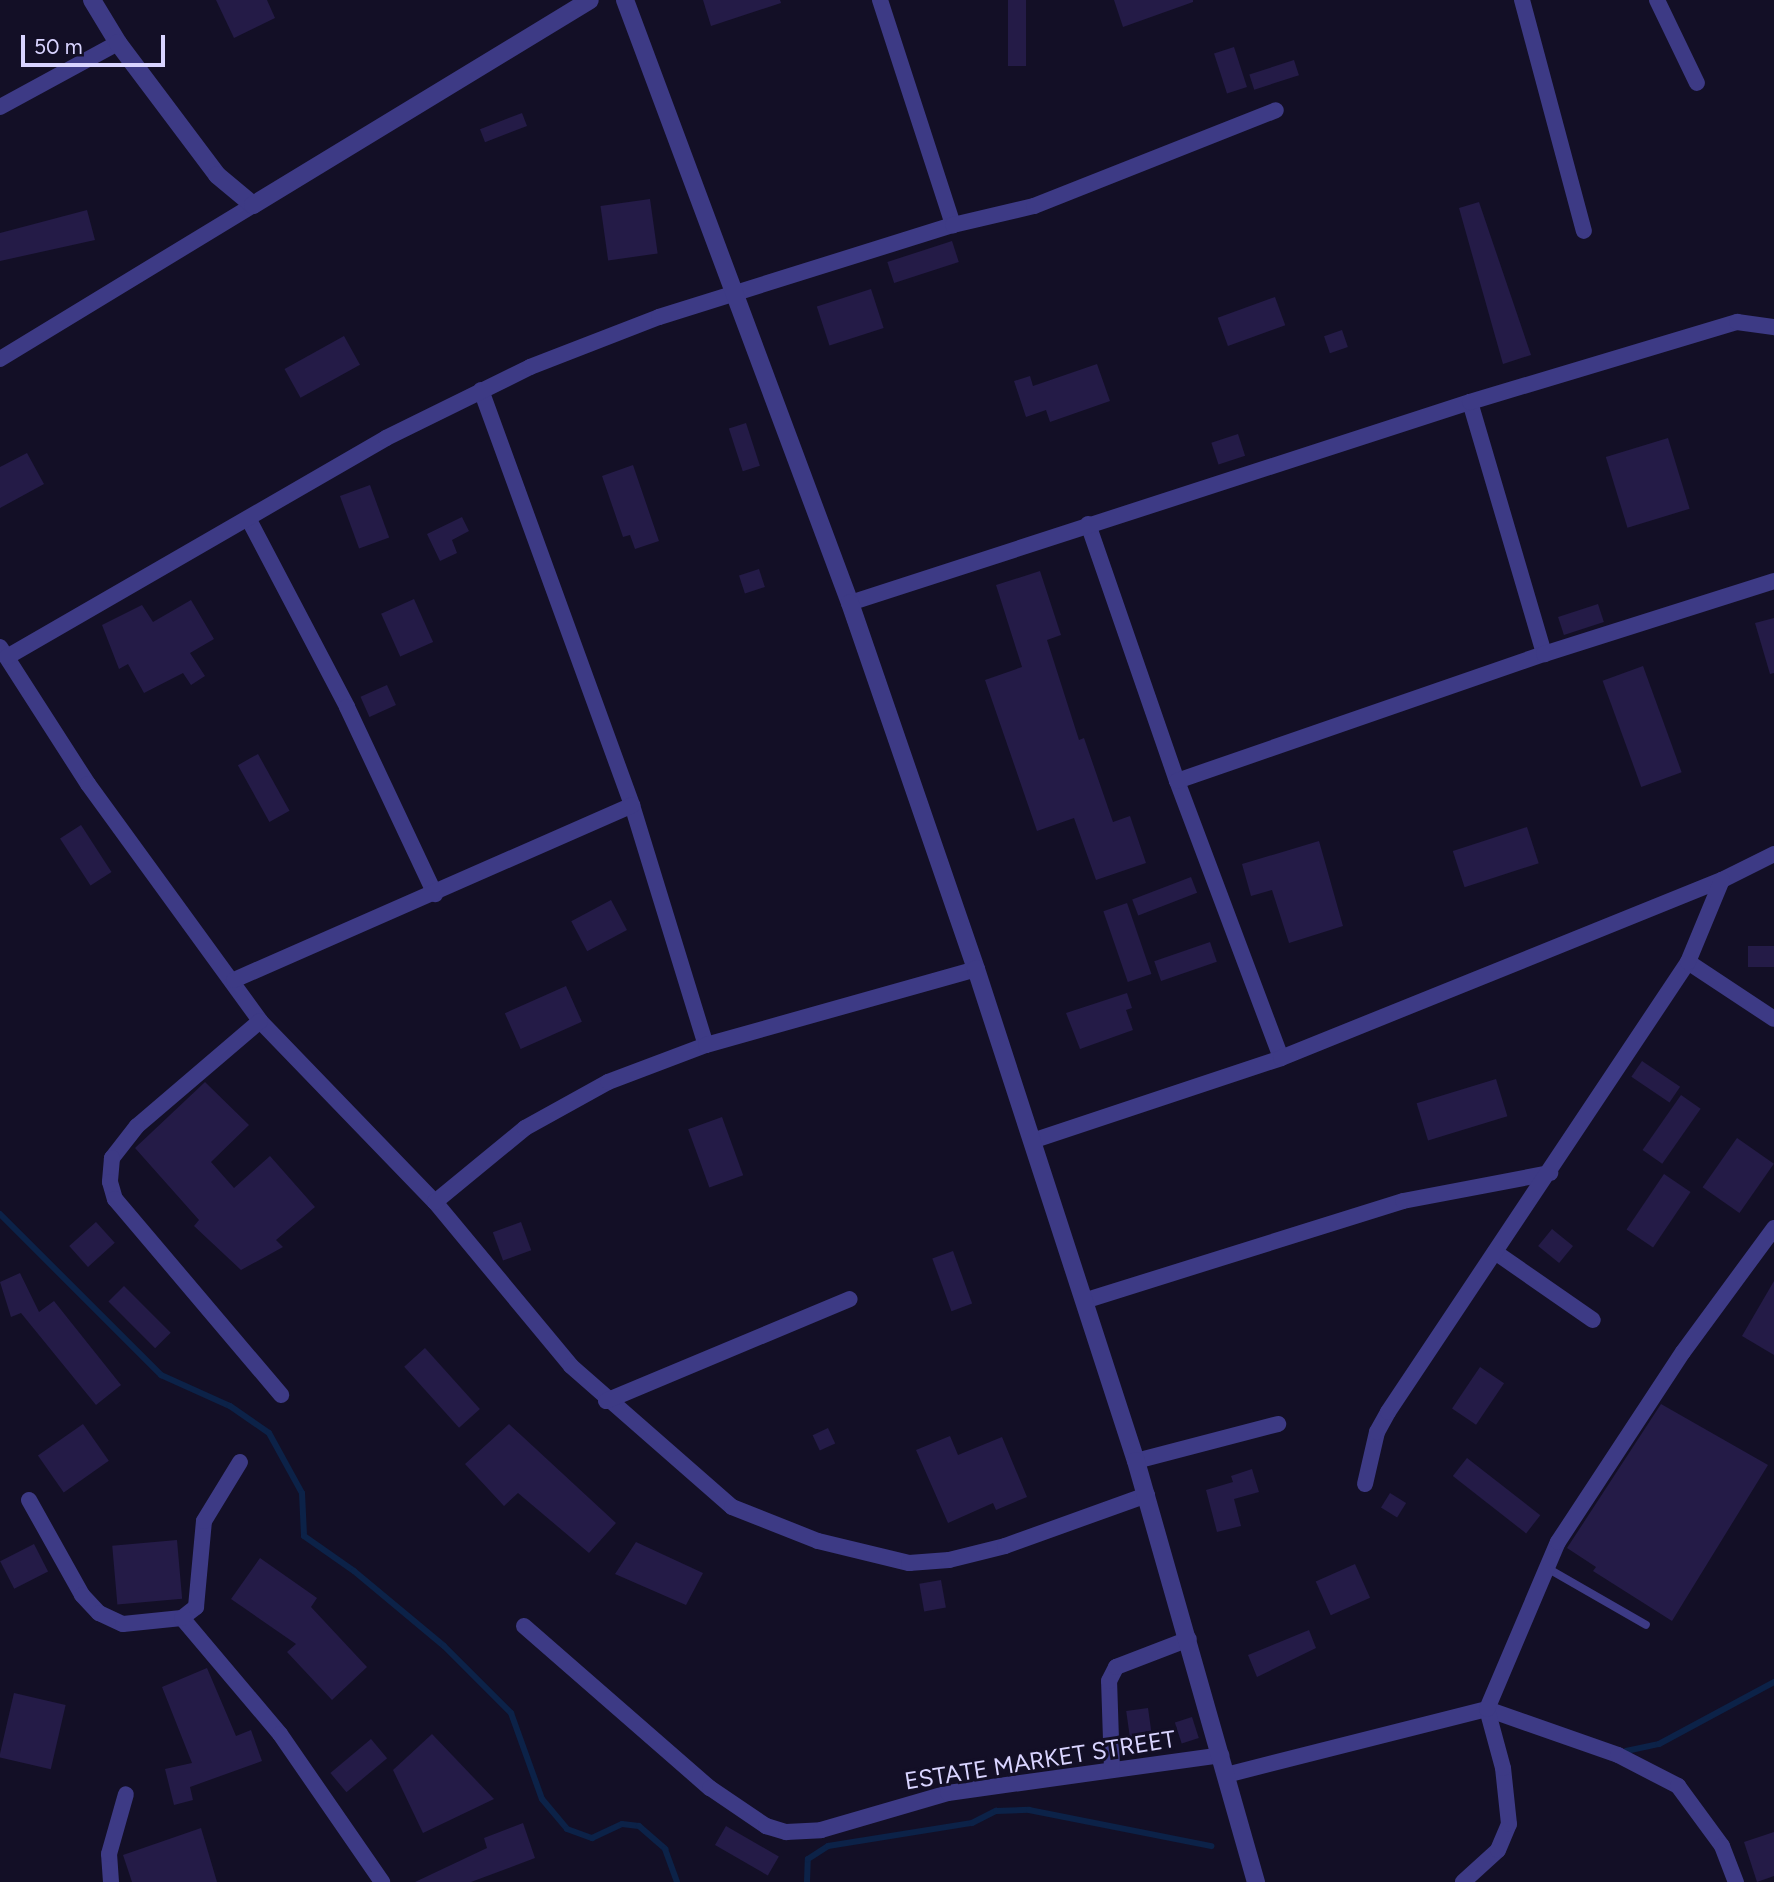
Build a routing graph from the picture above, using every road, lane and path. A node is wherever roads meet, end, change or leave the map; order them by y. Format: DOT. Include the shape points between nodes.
graph roads {
  1 [pos="92,0"];
  2 [pos="590,0"];
  3 [pos="625,0"];
  4 [pos="1522,0"];
  5 [pos="1657,0"];
  6 [pos="882,1"];
  7 [pos="118,43"];
  8 [pos="1697,83"];
  9 [pos="0,107"];
  10 [pos="1276,110"];
  11 [pos="253,205"];
  12 [pos="953,225"];
  13 [pos="1584,231"];
  14 [pos="737,293"];
  15 [pos="1774,327"];
  16 [pos="0,359"];
  17 [pos="481,390"];
  18 [pos="1470,402"];
  19 [pos="249,520"];
  20 [pos="1088,524"];
  21 [pos="1774,581"];
  22 [pos="850,603"];
  23 [pos="4,652"];
  24 [pos="1544,654"];
  25 [pos="1177,781"];
  26 [pos="632,805"];
  27 [pos="1774,854"];
  28 [pos="1722,880"];
  29 [pos="435,894"];
  30 [pos="1688,962"];
  31 [pos="976,969"];
  32 [pos="234,980"];
  33 [pos="1774,1019"];
  34 [pos="260,1021"];
  35 [pos="706,1045"];
  36 [pos="1281,1058"];
  37 [pos="1032,1141"];
  38 [pos="1549,1173"];
  39 [pos="435,1202"];
  40 [pos="1771,1238"];
  41 [pos="1496,1252"];
  42 [pos="850,1299"];
  43 [pos="1087,1300"];
  44 [pos="1594,1320"];
  45 [pos="281,1395"];
  46 [pos="606,1402"];
  47 [pos="1278,1424"];
  48 [pos="1136,1461"];
  49 [pos="240,1462"];
  50 [pos="1365,1484"];
  51 [pos="1147,1495"];
  52 [pos="29,1500"];
  53 [pos="1547,1568"];
  54 [pos="182,1618"];
  55 [pos="1646,1625"];
  56 [pos="524,1626"];
  57 [pos="1189,1639"];
  58 [pos="1487,1709"];
  59 [pos="1221,1755"];
  60 [pos="1112,1770"];
  61 [pos="1226,1775"];
  62 [pos="126,1794"];
  63 [pos="111,1882"];
  64 [pos="382,1882"];
  65 [pos="1256,1882"];
  66 [pos="1464,1882"];
  67 [pos="1736,1882"];
  1 -- 7 [label="street"];
  2 -- 11 [label="street"];
  3 -- 14 [label="street"];
  4 -- 13 [label="street"];
  5 -- 8 [label="street"];
  6 -- 12 [label="street"];
  7 -- 9 [label="street"];
  7 -- 11 [label="street" via="217,174"];
  10 -- 12 [label="street" via="1034,206"];
  11 -- 16 [label="street"];
  12 -- 14 [label="street"];
  14 -- 17 [label="street" via="583,346"];
  14 -- 22 [label="street"];
  15 -- 18 [label="street" via="1737,322"];
  17 -- 19 [label="street" via="386,438"];
  17 -- 26 [label="street"];
  18 -- 20 [label="street"];
  18 -- 24 [label="street"];
  19 -- 23 [label="street"];
  19 -- 29 [label="street" via="347,707"];
  20 -- 22 [label="street"];
  20 -- 25 [label="street"];
  21 -- 24 [label="street"];
  22 -- 31 [label="street"];
  23 -- 32 [label="street" via="88,783"];
  24 -- 25 [label="street"];
  25 -- 36 [label="street"];
  26 -- 29 [label="street"];
  26 -- 35 [label="street"];
  27 -- 28 [label="street"];
  28 -- 30 [label="street"];
  28 -- 36 [label="street"];
  29 -- 32 [label="street"];
  30 -- 33 [label="street"];
  30 -- 38 [label="street"];
  31 -- 35 [label="street"];
  31 -- 37 [label="street"];
  32 -- 34 [label="street"];
  34 -- 39 [label="street"];
  34 -- 45 [label="street" via="137,1126 112,1158 110,1182 115,1199"];
  35 -- 39 [label="street" via="608,1082 537,1121"];
  36 -- 37 [label="street"];
  37 -- 43 [label="street"];
  38 -- 41 [label="street"];
  38 -- 43 [label="street" via="1403,1201"];
  39 -- 46 [label="street"];
  40 -- 53 [label="street" via="1615,1451 1558,1542"];
  41 -- 44 [label="street"];
  41 -- 50 [label="street" via="1388,1412 1377,1432"];
  42 -- 46 [label="street"];
  43 -- 48 [label="street"];
  46 -- 51 [label="street" via="732,1507 818,1541 909,1563 949,1560 1005,1546"];
  47 -- 48 [label="street"];
  48 -- 51 [label="street"];
  49 -- 54 [label="street" via="204,1521 196,1607"];
  51 -- 57 [label="street"];
  52 -- 54 [label="street" via="82,1595 99,1612 123,1624"];
  53 -- 55 [label="lane"];
  53 -- 58 [label="street"];
  54 -- 64 [label="street" via="280,1734"];
  56 -- 60 [label="street, ESTATE MARKET STREET" via="710,1788 766,1826 786,1832 821,1830 948,1793"];
  57 -- 59 [label="street"];
  57 -- 60 [label="street" via="1116,1667 1108,1681"];
  58 -- 61 [label="street"];
  58 -- 66 [label="street" via="1503,1768 1509,1824 1498,1850"];
  58 -- 67 [label="street" via="1618,1755 1678,1786 1721,1846"];
  59 -- 60 [label="street, ESTATE MARKET STREET"];
  59 -- 61 [label="street"];
  61 -- 65 [label="street"];
  62 -- 63 [label="street" via="109,1854"];
}
